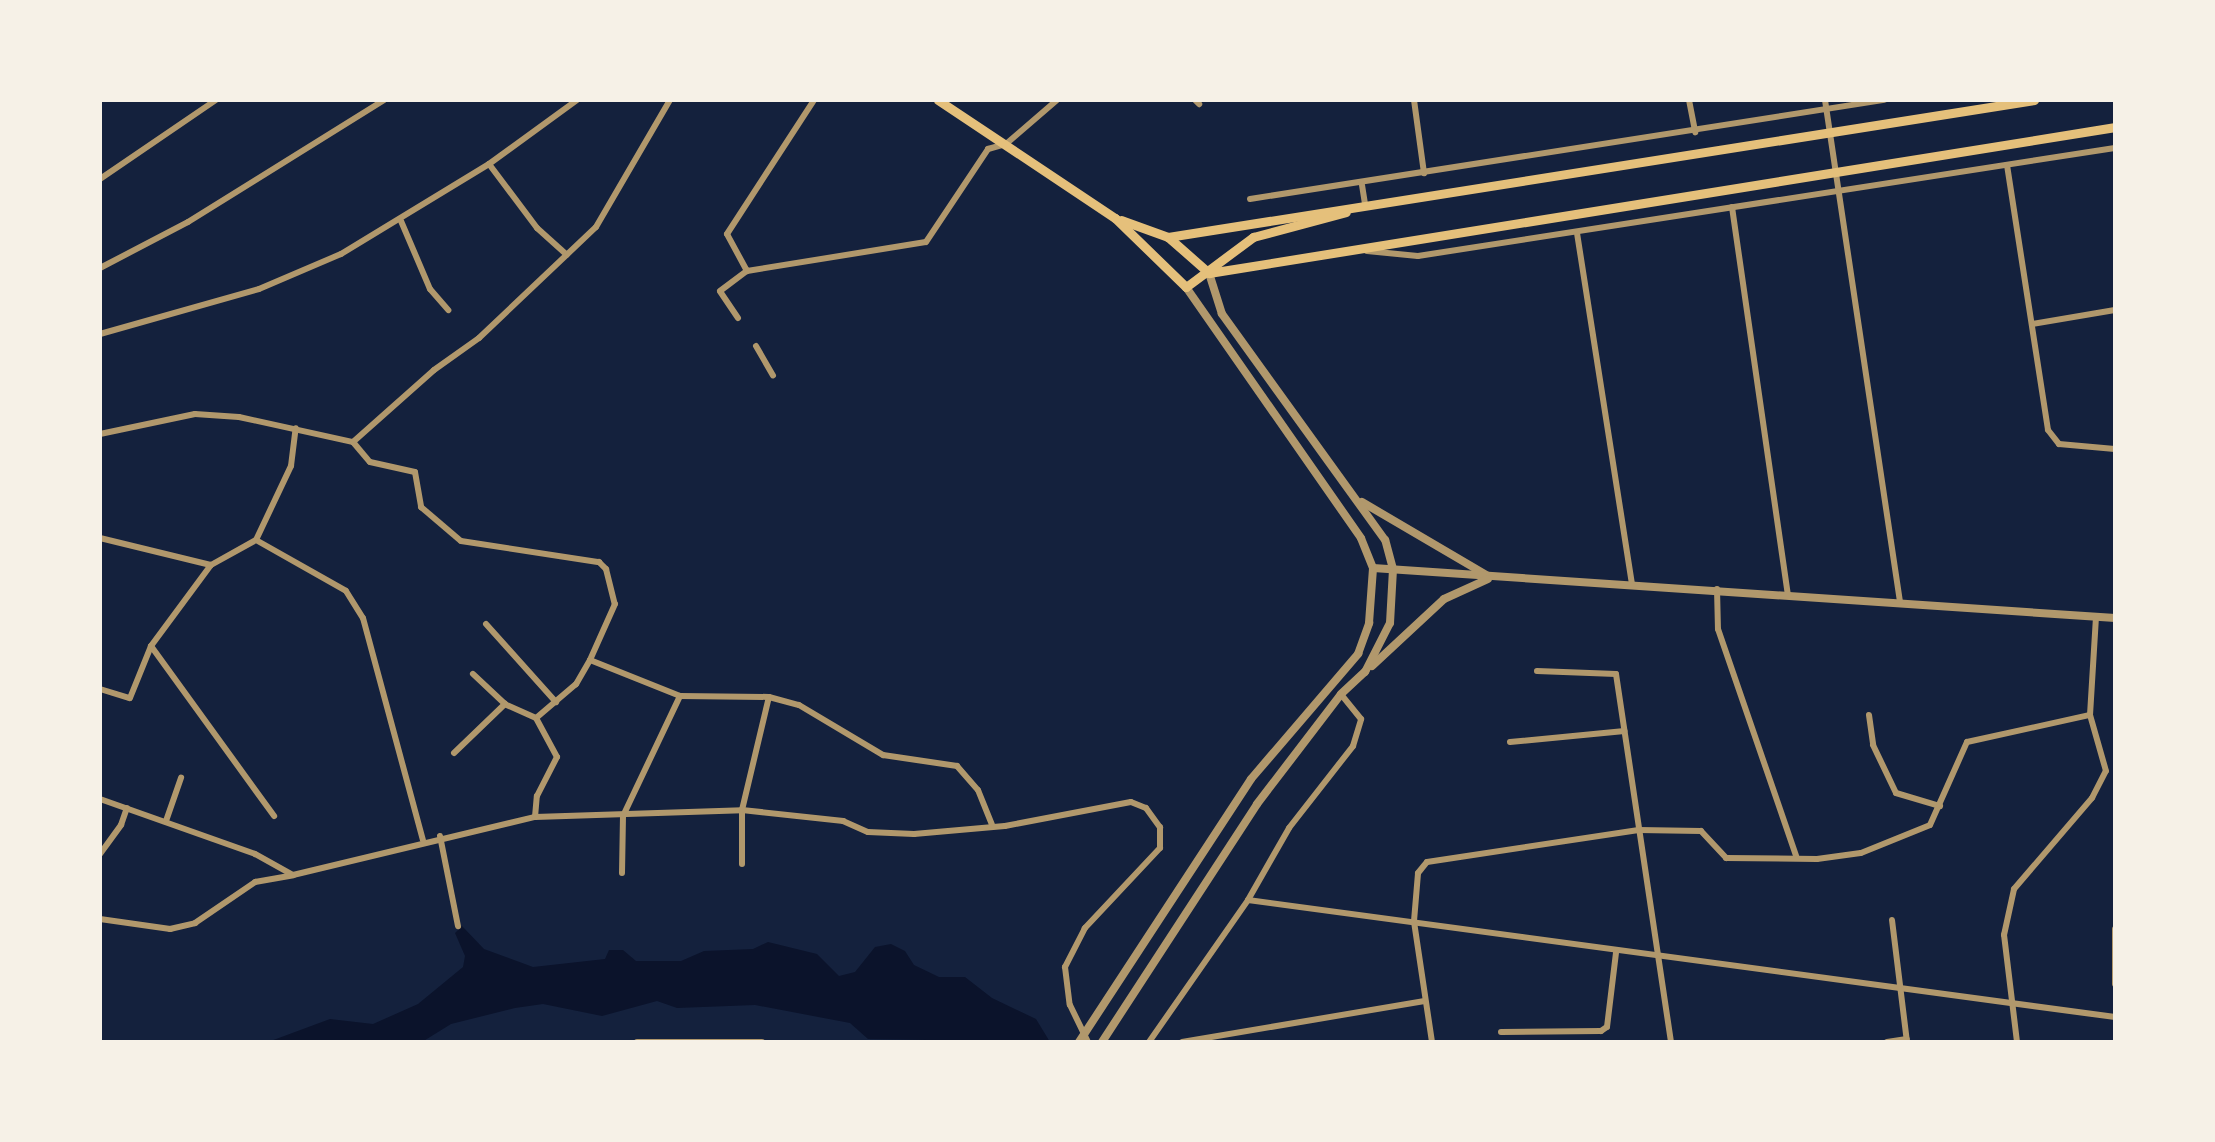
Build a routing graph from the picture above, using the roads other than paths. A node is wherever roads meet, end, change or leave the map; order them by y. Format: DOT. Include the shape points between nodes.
graph roads {
  1 [pos="216,100"];
  2 [pos="384,100"];
  3 [pos="577,100"];
  4 [pos="670,100"];
  5 [pos="814,100"];
  6 [pos="938,100"];
  7 [pos="1057,100"];
  8 [pos="1414,100"];
  9 [pos="1689,100"];
  10 [pos="1825,100"];
  11 [pos="1884,100"];
  12 [pos="2034,100"];
  13 [pos="1827,109"];
  14 [pos="2115,127"];
  15 [pos="1829,129"];
  16 [pos="1695,132"];
  17 [pos="1006,144"];
  18 [pos="2115,148"];
  19 [pos="489,164"];
  20 [pos="2007,165"];
  21 [pos="1836,168"];
  22 [pos="1424,173"];
  23 [pos="100,179"];
  24 [pos="1362,185"];
  25 [pos="1840,191"];
  26 [pos="1250,199"];
  27 [pos="1365,205"];
  28 [pos="1732,207"];
  29 [pos="1115,218"];
  30 [pos="401,221"];
  31 [pos="1577,233"];
  32 [pos="1168,237"];
  33 [pos="1347,248"];
  34 [pos="567,255"];
  35 [pos="100,268"];
  36 [pos="747,271"];
  37 [pos="1209,273"];
  38 [pos="1186,287"];
  39 [pos="448,310"];
  40 [pos="2115,310"];
  41 [pos="738,318"];
  42 [pos="2032,324"];
  43 [pos="100,334"];
  44 [pos="756,346"];
  45 [pos="773,375"];
  46 [pos="296,428"];
  47 [pos="100,434"];
  48 [pos="353,442"];
  49 [pos="2115,449"];
  50 [pos="1357,499"];
  51 [pos="100,538"];
  52 [pos="256,540"];
  53 [pos="211,565"];
  54 [pos="1373,568"];
  55 [pos="1393,569"];
  56 [pos="1493,578"];
  57 [pos="1632,586"];
  58 [pos="1717,589"];
  59 [pos="1788,595"];
  60 [pos="1900,602"];
  61 [pos="2096,617"];
  62 [pos="2115,618"];
  63 [pos="486,624"];
  64 [pos="151,646"];
  65 [pos="590,660"];
  66 [pos="1537,671"];
  67 [pos="1365,672"];
  68 [pos="473,674"];
  69 [pos="1331,686"];
  70 [pos="100,689"];
  71 [pos="1341,694"];
  72 [pos="680,696"];
  73 [pos="769,697"];
  74 [pos="556,702"];
  75 [pos="505,704"];
  76 [pos="1869,715"];
  77 [pos="2090,715"];
  78 [pos="536,718"];
  79 [pos="1624,731"];
  80 [pos="1510,742"];
  81 [pos="454,753"];
  82 [pos="2106,771"];
  83 [pos="2115,776"];
  84 [pos="181,778"];
  85 [pos="100,799"];
  86 [pos="1940,806"];
  87 [pos="127,808"];
  88 [pos="742,810"];
  89 [pos="274,816"];
  90 [pos="623,816"];
  91 [pos="535,817"];
  92 [pos="166,821"];
  93 [pos="992,824"];
  94 [pos="1639,830"];
  95 [pos="440,836"];
  96 [pos="423,840"];
  97 [pos="100,854"];
  98 [pos="1796,856"];
  99 [pos="742,864"];
  100 [pos="622,873"];
  101 [pos="293,875"];
  102 [pos="1248,900"];
  103 [pos="100,919"];
  104 [pos="1892,920"];
  105 [pos="1414,921"];
  106 [pos="458,926"];
  107 [pos="2115,929"];
  108 [pos="1616,953"];
  109 [pos="1658,959"];
  110 [pos="2115,984"];
  111 [pos="1899,988"];
  112 [pos="1425,1001"];
  113 [pos="2011,1002"];
  114 [pos="2115,1017"];
  115 [pos="1501,1032"];
  116 [pos="1907,1040"];
  117 [pos="637,1042"];
  118 [pos="762,1042"];
  119 [pos="1079,1042"];
  120 [pos="1088,1042"];
  121 [pos="1102,1042"];
  122 [pos="1149,1042"];
  123 [pos="1182,1042"];
  124 [pos="1432,1042"];
  125 [pos="1671,1042"];
  126 [pos="1887,1042"];
  127 [pos="2017,1042"];
  1 -- 23 [label="street"];
  2 -- 35 [label="street" via="188,222"];
  3 -- 19 [label="street"];
  4 -- 34 [label="street" via="596,227"];
  5 -- 36 [label="street" via="727,234"];
  6 -- 17 [label="main road"];
  7 -- 17 [label="street"];
  8 -- 22 [label="street"];
  9 -- 16 [label="street"];
  10 -- 13 [label="street"];
  11 -- 13 [label="street"];
  12 -- 15 [label="main road"];
  13 -- 15 [label="street"];
  13 -- 16 [label="street"];
  14 -- 21 [label="main road"];
  15 -- 21 [label="street"];
  15 -- 27 [label="main road"];
  16 -- 22 [label="street"];
  17 -- 29 [label="main road"];
  17 -- 36 [label="street" via="988,149 936,231 914,248"];
  18 -- 20 [label="street"];
  19 -- 30 [label="street"];
  19 -- 34 [label="street" via="537,228"];
  20 -- 25 [label="street"];
  20 -- 42 [label="street"];
  21 -- 25 [label="street"];
  21 -- 33 [label="main road"];
  22 -- 24 [label="street"];
  24 -- 26 [label="street"];
  24 -- 27 [label="street"];
  25 -- 28 [label="street"];
  25 -- 60 [label="street"];
  27 -- 32 [label="main road"];
  27 -- 37 [label="main road" via="1253,237"];
  28 -- 31 [label="street"];
  28 -- 59 [label="street"];
  29 -- 32 [label="main road"];
  29 -- 38 [label="main road"];
  30 -- 39 [label="street" via="430,289"];
  30 -- 43 [label="street" via="259,289"];
  31 -- 33 [label="street" via="1418,256"];
  31 -- 57 [label="street"];
  32 -- 37 [label="main road"];
  33 -- 37 [label="main road"];
  34 -- 48 [label="street" via="479,338"];
  36 -- 41 [label="street" via="720,291"];
  37 -- 38 [label="main road"];
  37 -- 50 [label="street" via="1222,314"];
  38 -- 54 [label="street" via="1345,513"];
  40 -- 42 [label="street"];
  42 -- 49 [label="street" via="2048,430 2059,444"];
  44 -- 45 [label="street"];
  46 -- 47 [label="street" via="195,414"];
  46 -- 48 [label="street"];
  46 -- 52 [label="street" via="291,466"];
  48 -- 65 [label="street" via="370,462 415,472 421,507 461,541 599,562 606,569 615,604"];
  50 -- 55 [label="street" via="1385,540"];
  50 -- 56 [label="street" via="1423,542"];
  51 -- 53 [label="street"];
  52 -- 53 [label="street"];
  52 -- 96 [label="street" via="346,591 363,618"];
  53 -- 64 [label="street"];
  54 -- 55 [label="street"];
  54 -- 69 [label="street" via="1369,623 1358,654"];
  55 -- 56 [label="street"];
  55 -- 67 [label="street" via="1386,637"];
  56 -- 57 [label="street"];
  56 -- 67 [label="street" via="1444,599"];
  57 -- 58 [label="street"];
  58 -- 59 [label="street"];
  58 -- 98 [label="street" via="1718,629"];
  59 -- 60 [label="street"];
  60 -- 61 [label="street"];
  61 -- 62 [label="street"];
  61 -- 77 [label="street"];
  63 -- 74 [label="street"];
  64 -- 70 [label="street" via="130,698"];
  64 -- 89 [label="street"];
  65 -- 72 [label="street"];
  65 -- 74 [label="street"];
  66 -- 79 [label="street" via="1616,674"];
  67 -- 71 [label="street"];
  68 -- 75 [label="street"];
  69 -- 71 [label="street"];
  69 -- 119 [label="street" via="1251,779"];
  71 -- 102 [label="street" via="1361,719 1360,732 1289,828"];
  71 -- 121 [label="street" via="1257,804"];
  72 -- 73 [label="street"];
  72 -- 90 [label="street"];
  73 -- 88 [label="street"];
  73 -- 93 [label="street" via="799,705 883,755 957,766 978,790"];
  74 -- 78 [label="street"];
  75 -- 78 [label="street"];
  75 -- 81 [label="street"];
  76 -- 86 [label="street" via="1873,745 1896,793"];
  77 -- 82 [label="street"];
  77 -- 86 [label="street" via="1967,742"];
  78 -- 91 [label="street" via="557,757 537,796"];
  79 -- 80 [label="street"];
  79 -- 94 [label="street"];
  82 -- 83 [label="street"];
  82 -- 113 [label="street" via="2092,798 2014,889 2004,935"];
  84 -- 92 [label="street"];
  85 -- 87 [label="street"];
  86 -- 98 [label="street" via="1930,825 1861,853"];
  87 -- 92 [label="street"];
  87 -- 97 [label="street"];
  88 -- 90 [label="street"];
  88 -- 93 [label="street" via="843,821 868,832 914,834"];
  88 -- 99 [label="street"];
  90 -- 91 [label="street"];
  90 -- 100 [label="street"];
  91 -- 95 [label="street"];
  92 -- 101 [label="street" via="255,854"];
  93 -- 120 [label="street" via="1005,826 1131,802 1146,808 1160,827 1160,848 1085,928 1065,967 1070,1005"];
  94 -- 98 [label="street" via="1701,831 1726,858"];
  94 -- 105 [label="street" via="1427,862 1418,873"];
  94 -- 109 [label="street"];
  95 -- 96 [label="street"];
  95 -- 106 [label="street"];
  96 -- 101 [label="street" via="387,854"];
  101 -- 103 [label="street" via="255,882 195,923 170,929"];
  102 -- 105 [label="street"];
  102 -- 122 [label="street"];
  104 -- 111 [label="street"];
  105 -- 108 [label="street"];
  105 -- 112 [label="street"];
  107 -- 110 [label="street"];
  108 -- 109 [label="street"];
  108 -- 115 [label="street" via="1607,1027"];
  109 -- 111 [label="street"];
  109 -- 125 [label="street"];
  111 -- 113 [label="street"];
  111 -- 116 [label="street"];
  112 -- 123 [label="street"];
  112 -- 124 [label="street"];
  113 -- 114 [label="street"];
  113 -- 127 [label="street"];
  116 -- 126 [label="street"];
  117 -- 118 [label="street"];
}
